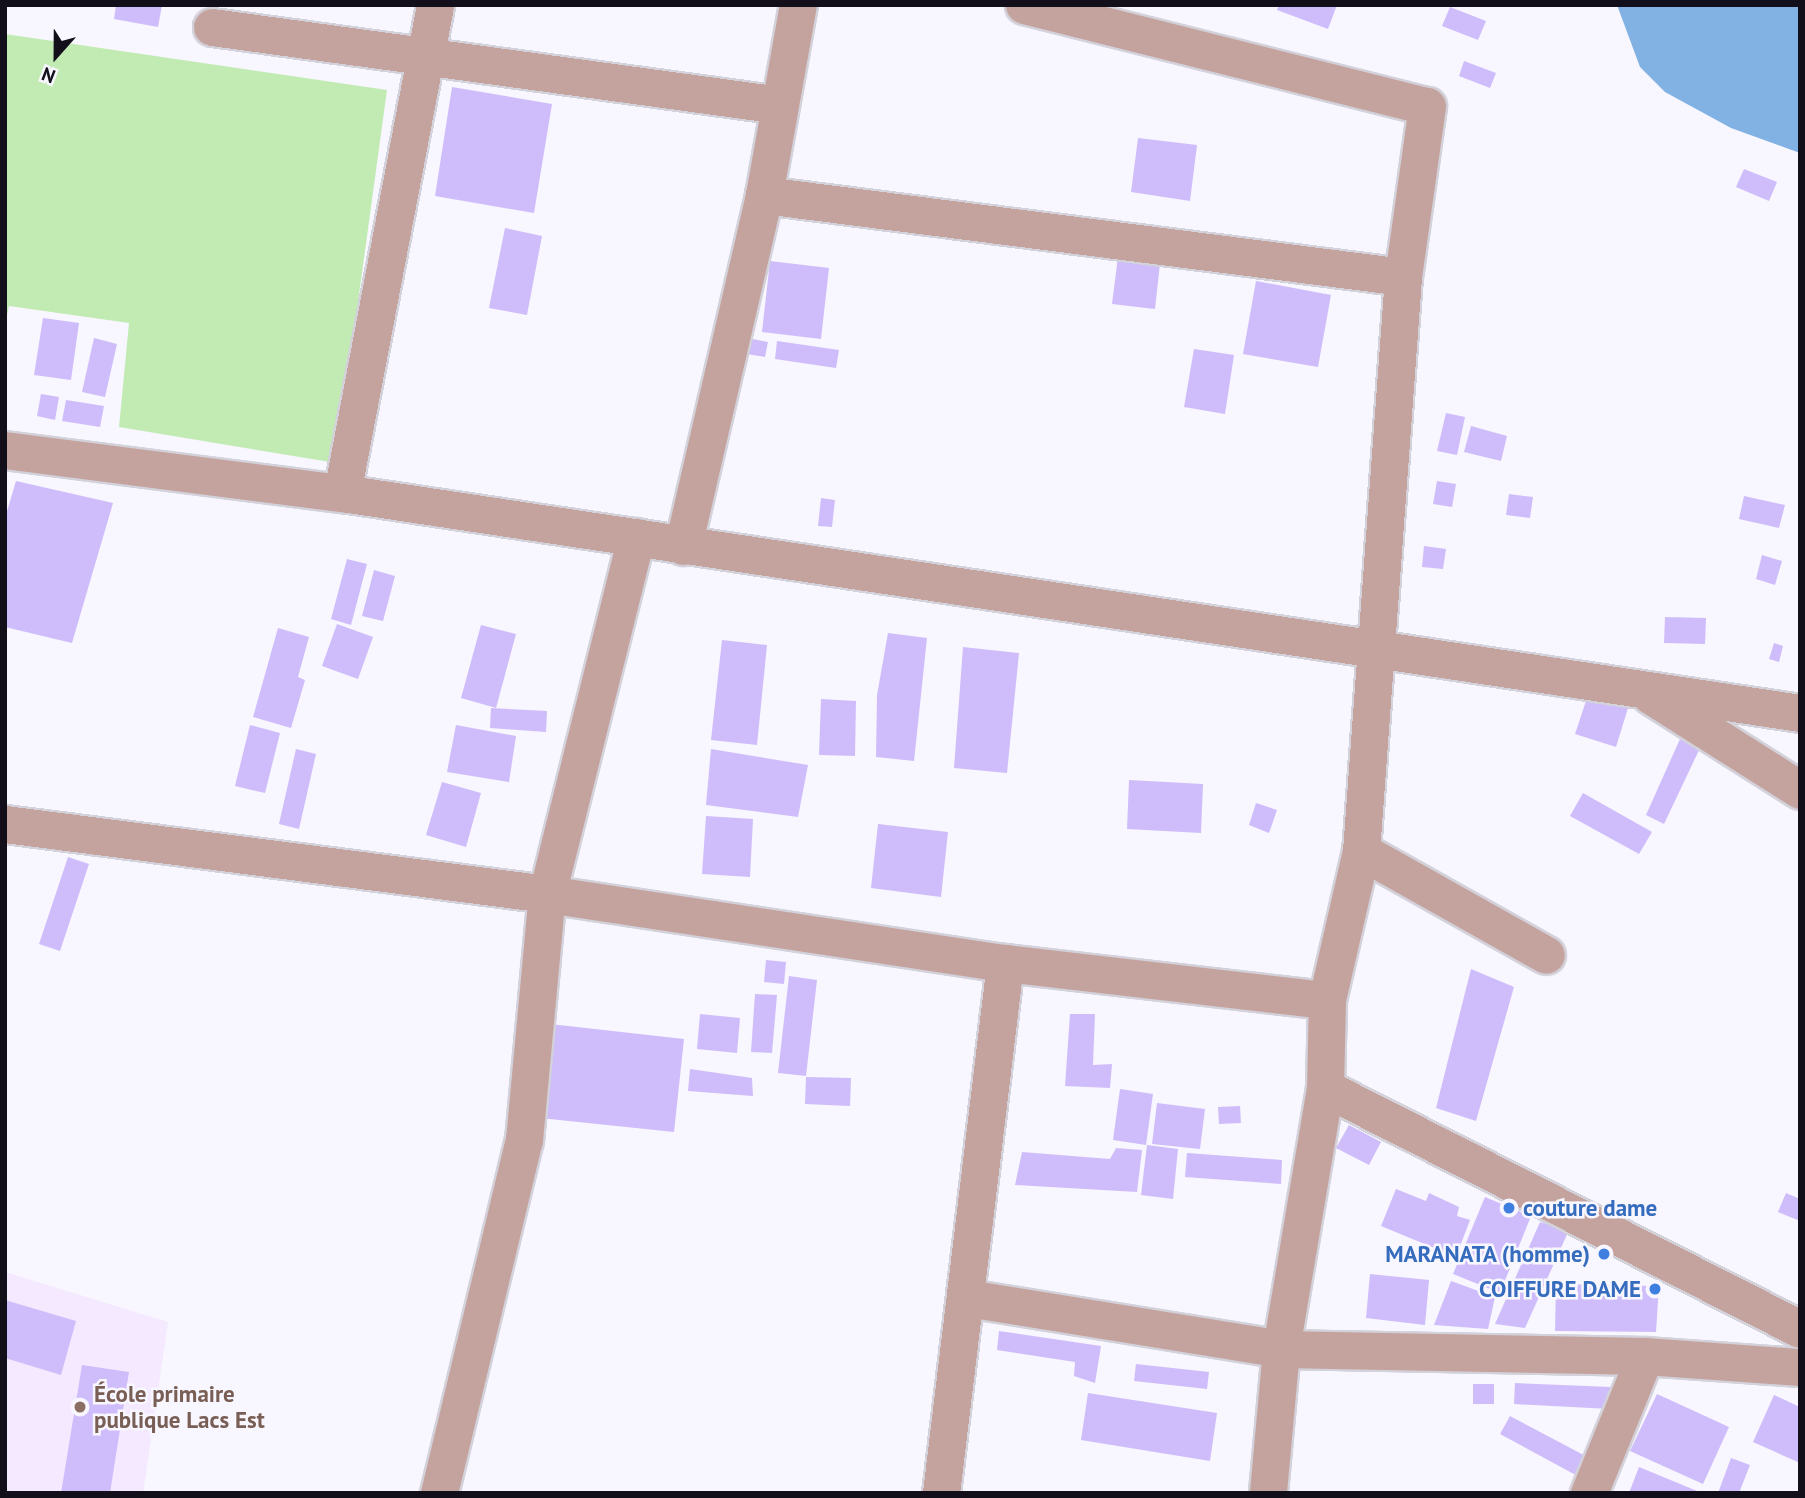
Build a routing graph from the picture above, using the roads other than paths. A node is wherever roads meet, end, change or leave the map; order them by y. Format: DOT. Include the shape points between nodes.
graph roads {
  1 [pos="435,5"];
  2 [pos="798,5"];
  3 [pos="1024,5"];
  4 [pos="212,27"];
  5 [pos="425,56"];
  6 [pos="780,105"];
  7 [pos="764,195"];
  8 [pos="1403,277"];
  9 [pos="5,450"];
  10 [pos="342,493"];
  11 [pos="636,537"];
  12 [pos="683,546"];
  13 [pos="1372,649"];
  14 [pos="1639,687"];
  15 [pos="1800,713"];
  16 [pos="1800,790"];
  17 [pos="5,824"];
  18 [pos="1361,851"];
  19 [pos="547,894"];
  20 [pos="1546,955"];
  21 [pos="1005,963"];
  22 [pos="1327,1000"];
  23 [pos="1325,1087"];
  24 [pos="967,1298"];
  25 [pos="1800,1329"];
  26 [pos="1281,1349"];
  27 [pos="1645,1356"];
  28 [pos="1800,1367"];
  29 [pos="439,1493"];
  30 [pos="942,1493"];
  31 [pos="1268,1493"];
  32 [pos="1589,1493"];
  1 -- 5 [label="street"];
  2 -- 6 [label="street"];
  3 -- 8 [label="street" via="1427,106"];
  4 -- 5 [label="street"];
  5 -- 6 [label="street"];
  5 -- 10 [label="street"];
  6 -- 7 [label="street"];
  7 -- 8 [label="street"];
  7 -- 12 [label="street"];
  8 -- 13 [label="street"];
  9 -- 10 [label="street"];
  10 -- 11 [label="street"];
  11 -- 12 [label="street"];
  11 -- 19 [label="street"];
  12 -- 13 [label="street"];
  13 -- 14 [label="street"];
  13 -- 18 [label="street"];
  14 -- 15 [label="street"];
  14 -- 16 [label="street"];
  17 -- 19 [label="street"];
  18 -- 20 [label="street"];
  18 -- 22 [label="street"];
  19 -- 21 [label="street"];
  19 -- 29 [label="street" via="524,1140"];
  21 -- 22 [label="street"];
  21 -- 24 [label="street"];
  22 -- 23 [label="street"];
  23 -- 25 [label="street"];
  23 -- 26 [label="street"];
  24 -- 26 [label="street"];
  24 -- 30 [label="street"];
  26 -- 27 [label="street"];
  26 -- 31 [label="street"];
  27 -- 28 [label="street"];
  27 -- 32 [label="street"];
}
